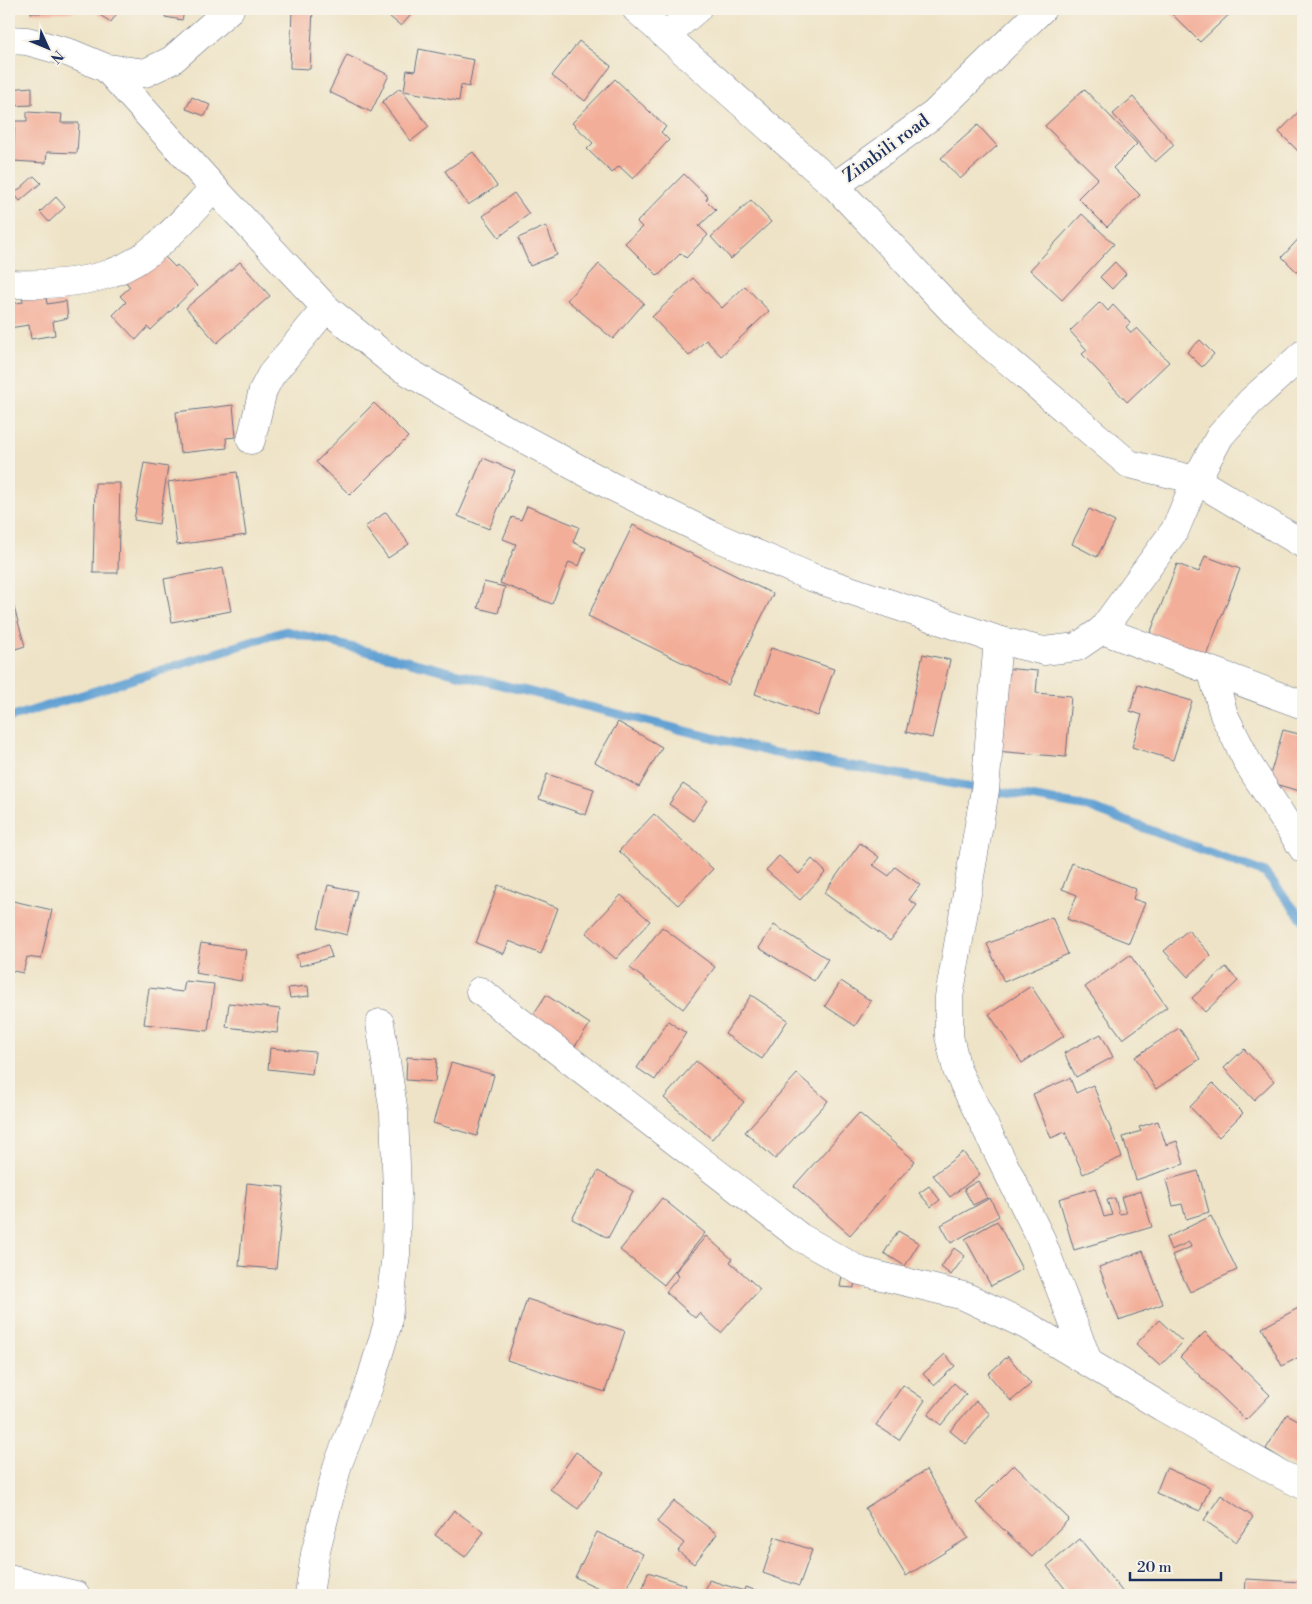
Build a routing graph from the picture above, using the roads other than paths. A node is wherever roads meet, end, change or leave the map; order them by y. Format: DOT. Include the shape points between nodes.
graph roads {
  1 [pos="230,9"];
  2 [pos="636,9"];
  3 [pos="697,9"];
  4 [pos="1042,9"];
  5 [pos="666,35"];
  6 [pos="9,40"];
  7 [pos="106,68"];
  8 [pos="836,186"];
  9 [pos="214,188"];
  10 [pos="9,284"];
  11 [pos="326,308"];
  12 [pos="1303,354"];
  13 [pos="251,440"];
  14 [pos="1196,480"];
  15 [pos="1303,544"];
  16 [pos="1102,630"];
  17 [pos="998,640"];
  18 [pos="1212,672"];
  19 [pos="1303,705"];
  20 [pos="1303,849"];
  21 [pos="480,991"];
  22 [pos="380,1023"];
  23 [pos="1088,1361"];
  24 [pos="1303,1485"];
  25 [pos="9,1579"];
  26 [pos="76,1595"];
  27 [pos="309,1595"];
  1 -- 7 [label="street" via="172,60 145,73"];
  2 -- 5 [label="street, Zimbili road"];
  3 -- 5 [label="street"];
  4 -- 8 [label="street, Zimbili road" via="934,114"];
  5 -- 8 [label="street, Zimbili road"];
  6 -- 7 [label="street" via="70,52"];
  7 -- 9 [label="street"];
  8 -- 14 [label="street" via="964,323 1129,464"];
  9 -- 10 [label="street" via="147,254 112,273 80,280"];
  9 -- 11 [label="street"];
  11 -- 13 [label="street" via="271,375 263,390"];
  11 -- 17 [label="street" via="395,364 611,486 810,578"];
  12 -- 14 [label="street" via="1250,402 1220,436"];
  14 -- 15 [label="street"];
  14 -- 16 [label="street" via="1175,530"];
  16 -- 17 [label="street" via="1077,647 1044,651"];
  16 -- 18 [label="street"];
  17 -- 23 [label="street" via="985,790 949,997 949,1036 957,1070 1040,1237"];
  18 -- 19 [label="street"];
  18 -- 20 [label="street" via="1224,715 1249,765"];
  21 -- 23 [label="street" via="800,1237 860,1271 964,1296 1026,1325"];
  22 -- 27 [label="street" via="394,1113 397,1192 396,1254 388,1326 369,1386 338,1464 315,1554"];
  23 -- 24 [label="street" via="1162,1407"];
  25 -- 26 [label="street"];
}
